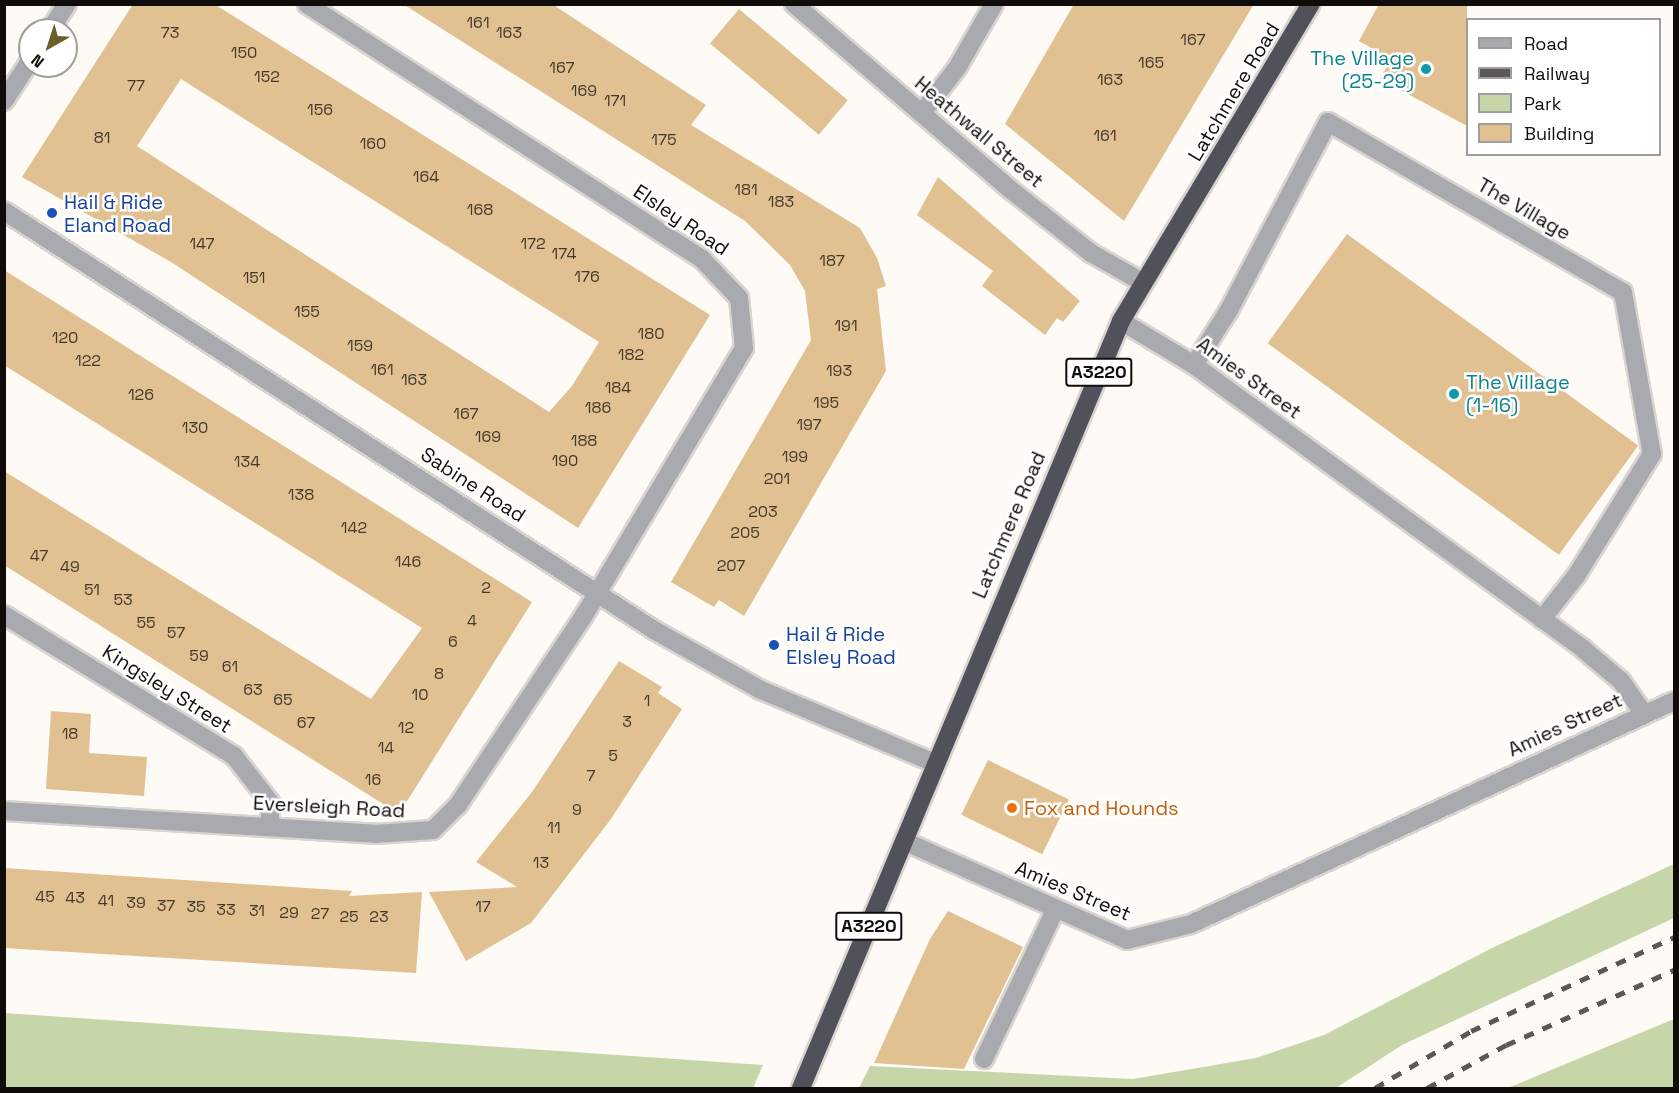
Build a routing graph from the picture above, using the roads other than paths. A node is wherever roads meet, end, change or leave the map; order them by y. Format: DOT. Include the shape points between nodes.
graph roads {
  1 [pos="67,4"];
  2 [pos="308,4"];
  3 [pos="794,4"];
  4 [pos="994,4"];
  5 [pos="1311,4"];
  6 [pos="58,18"];
  7 [pos="19,78"];
  8 [pos="4,101"];
  9 [pos="922,114"];
  10 [pos="4,211"];
  11 [pos="1142,282"];
  12 [pos="1121,321"];
  13 [pos="1194,365"];
  14 [pos="599,593"];
  15 [pos="4,615"];
  16 [pos="1542,619"];
  17 [pos="1674,701"];
  18 [pos="1643,713"];
  19 [pos="935,763"];
  20 [pos="4,811"];
  21 [pos="270,827"];
  22 [pos="906,842"];
  23 [pos="1055,910"];
  24 [pos="984,1059"];
  25 [pos="801,1089"];
  1 -- 6 [label="street"];
  2 -- 14 [label="street, Elsley Road" via="702,259 739,298 747,336 731,378 613,562"];
  3 -- 9 [label="street, Heathwall Street"];
  4 -- 9 [label="street" via="957,68"];
  5 -- 11 [label="highway, Latchmere Road / A3220" via="1250,114"];
  7 -- 8 [label="street"];
  9 -- 11 [label="street, Heathwall Street" via="1091,253"];
  10 -- 14 [label="street, Sabine Road"];
  11 -- 12 [label="highway, Latchmere Road / A3220"];
  12 -- 13 [label="street, Amies Street"];
  12 -- 19 [label="highway, Latchmere Road / A3220"];
  13 -- 16 [label="street, Amies Street"];
  13 -- 16 [label="street, The Village" via="1230,310 1328,122 1623,292 1652,454 1576,576"];
  14 -- 19 [label="street, Sabine Road" via="761,690"];
  14 -- 21 [label="street, Eversleigh Road" via="444,823 399,834"];
  15 -- 21 [label="street, Kingsley Street" via="234,756 270,802"];
  16 -- 18 [label="street, Amies Street" via="1621,681"];
  17 -- 18 [label="street"];
  18 -- 23 [label="street, Amies Street" via="1191,924 1127,940"];
  19 -- 22 [label="highway, Latchmere Road / A3220"];
  20 -- 21 [label="street, Eversleigh Road"];
  22 -- 23 [label="street, Amies Street"];
  22 -- 25 [label="highway, Latchmere Road / A3220"];
  23 -- 24 [label="street"];
}
